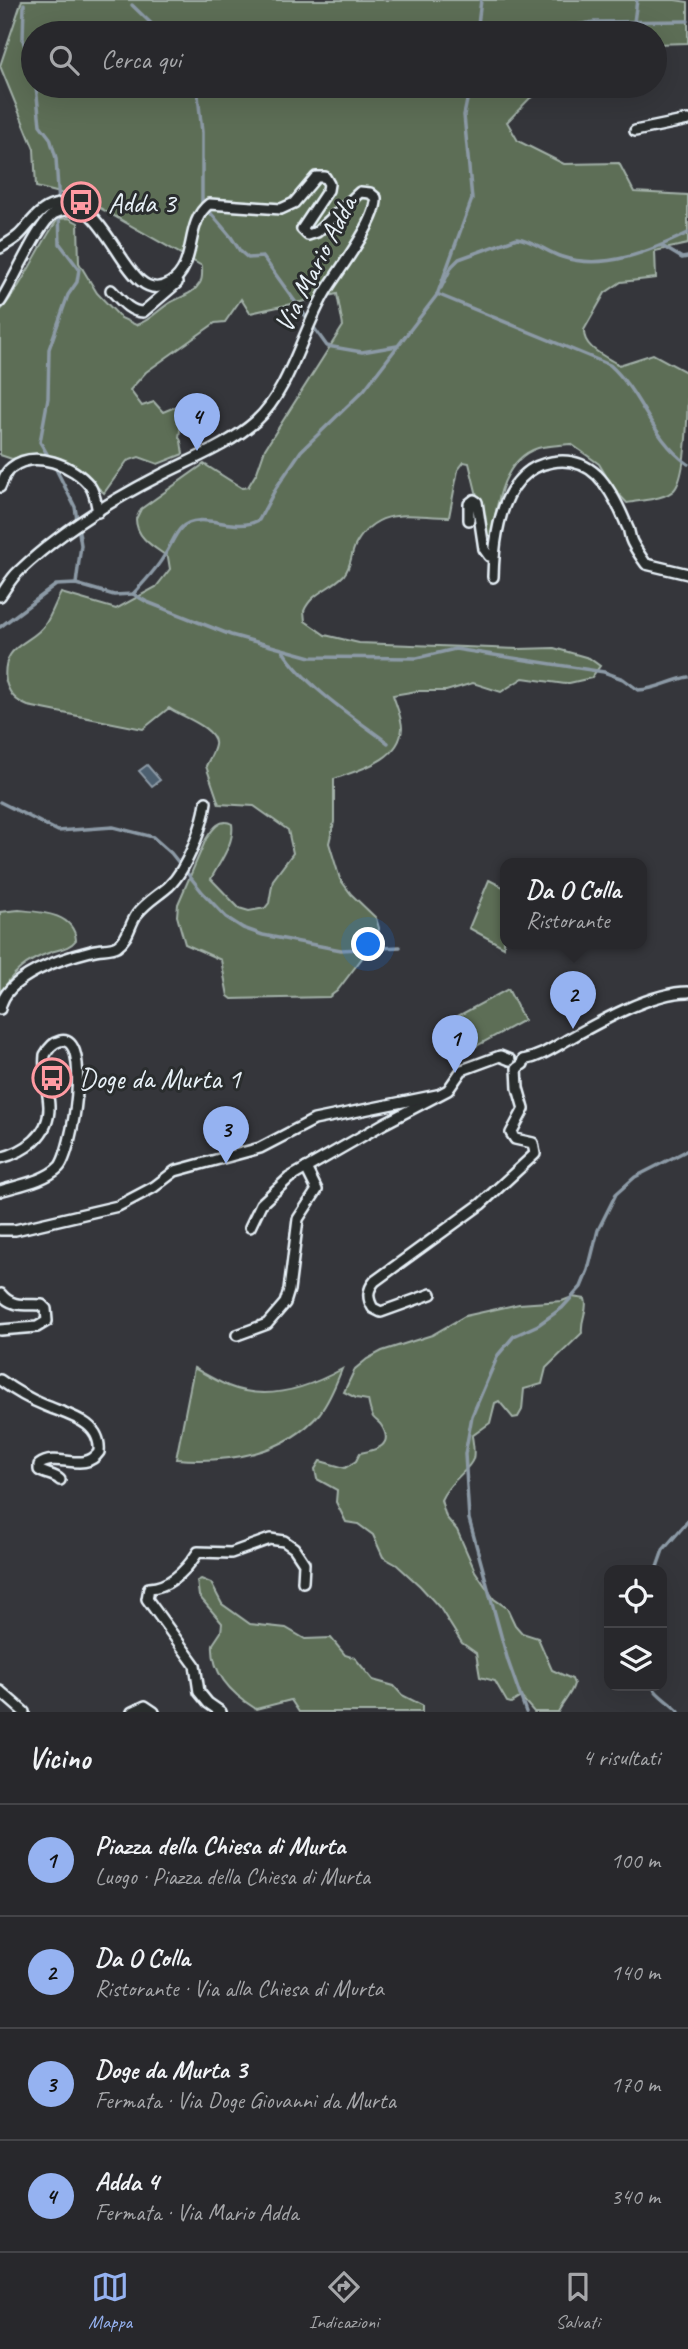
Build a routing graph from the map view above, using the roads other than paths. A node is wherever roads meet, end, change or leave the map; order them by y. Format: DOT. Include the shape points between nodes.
graph roads {
  1 [pos="688,120"];
  2 [pos="635,131"];
  3 [pos="82,209"];
  4 [pos="0,248"];
  5 [pos="179,275"];
  6 [pos="111,290"];
  7 [pos="0,302"];
  8 [pos="0,487"];
  9 [pos="98,512"];
  10 [pos="468,520"];
  11 [pos="495,555"];
  12 [pos="688,574"];
  13 [pos="494,577"];
  14 [pos="0,596"];
  15 [pos="206,802"];
  16 [pos="688,992"];
  17 [pos="0,1009"];
  18 [pos="520,1064"];
  19 [pos="437,1095"];
  20 [pos="0,1158"];
  21 [pos="306,1168"];
  22 [pos="0,1191"];
  23 [pos="250,1227"];
  24 [pos="0,1230"];
  25 [pos="1,1294"];
  26 [pos="431,1294"];
  27 [pos="0,1330"];
  28 [pos="237,1335"];
  29 [pos="0,1380"];
  30 [pos="60,1480"];
  31 [pos="303,1582"];
  32 [pos="0,1691"];
  33 [pos="24,1712"];
  34 [pos="132,1712"];
  35 [pos="154,1712"];
  36 [pos="221,1712"];
  1 -- 2 [label="street"];
  3 -- 4 [label="street" via="63,204 47,208"];
  3 -- 5 [label="street" via="94,218 144,285 162,288"];
  3 -- 7 [label="street" via="50,216"];
  5 -- 6 [label="street" via="179,281 143,312 125,305"];
  5 -- 9 [label="street, Via Mario Adda" via="198,218 214,202 281,209 294,203 316,177 325,177 328,190 302,229 308,236 360,192 376,198 350,259 310,317 280,390 256,421 227,442"];
  8 -- 9 [label="street" via="10,468 48,461 74,472 90,486"];
  9 -- 14 [label="street, Via Mario Adda" via="17,572"];
  10 -- 11 [label="street" via="474,499 484,549 489,556"];
  11 -- 12 [label="street" via="503,514 517,483 535,466 566,461 586,466 608,488 646,564"];
  11 -- 13 [label="street"];
  15 -- 17 [label="street" via="186,862 171,884 136,915 124,941 36,971 12,985"];
  16 -- 18 [label="street" via="675,992 610,1017"];
  18 -- 19 [label="street" via="512,1066 500,1056 462,1070 452,1087"];
  18 -- 26 [label="street" via="518,1088 524,1108 511,1133 515,1139 533,1143 535,1154 481,1205 375,1281 368,1298 381,1312"];
  19 -- 21 [label="street"];
  19 -- 24 [label="street" via="314,1120 260,1148 176,1171 118,1206"];
  20 -- 22 [label="street" via="27,1148 44,1129 49,1115 45,1055 54,1044 69,1042 76,1050 78,1065 71,1135 62,1163 47,1176"];
  21 -- 23 [label="street" via="261,1204"];
  21 -- 28 [label="street" via="317,1190 298,1219 285,1303 267,1324"];
  25 -- 27 [label="street" via="16,1304 42,1305 47,1318 40,1326"];
  29 -- 30 [label="street" via="86,1423 97,1435 99,1452 93,1460 51,1460 39,1465 43,1473"];
  31 -- 36 [label="street" via="304,1563 294,1548 270,1539 231,1553 198,1552 173,1580 149,1588 147,1599 195,1665 199,1692"];
  32 -- 33 [label="street"];
  34 -- 35 [label="street" via="145,1706"];
}
